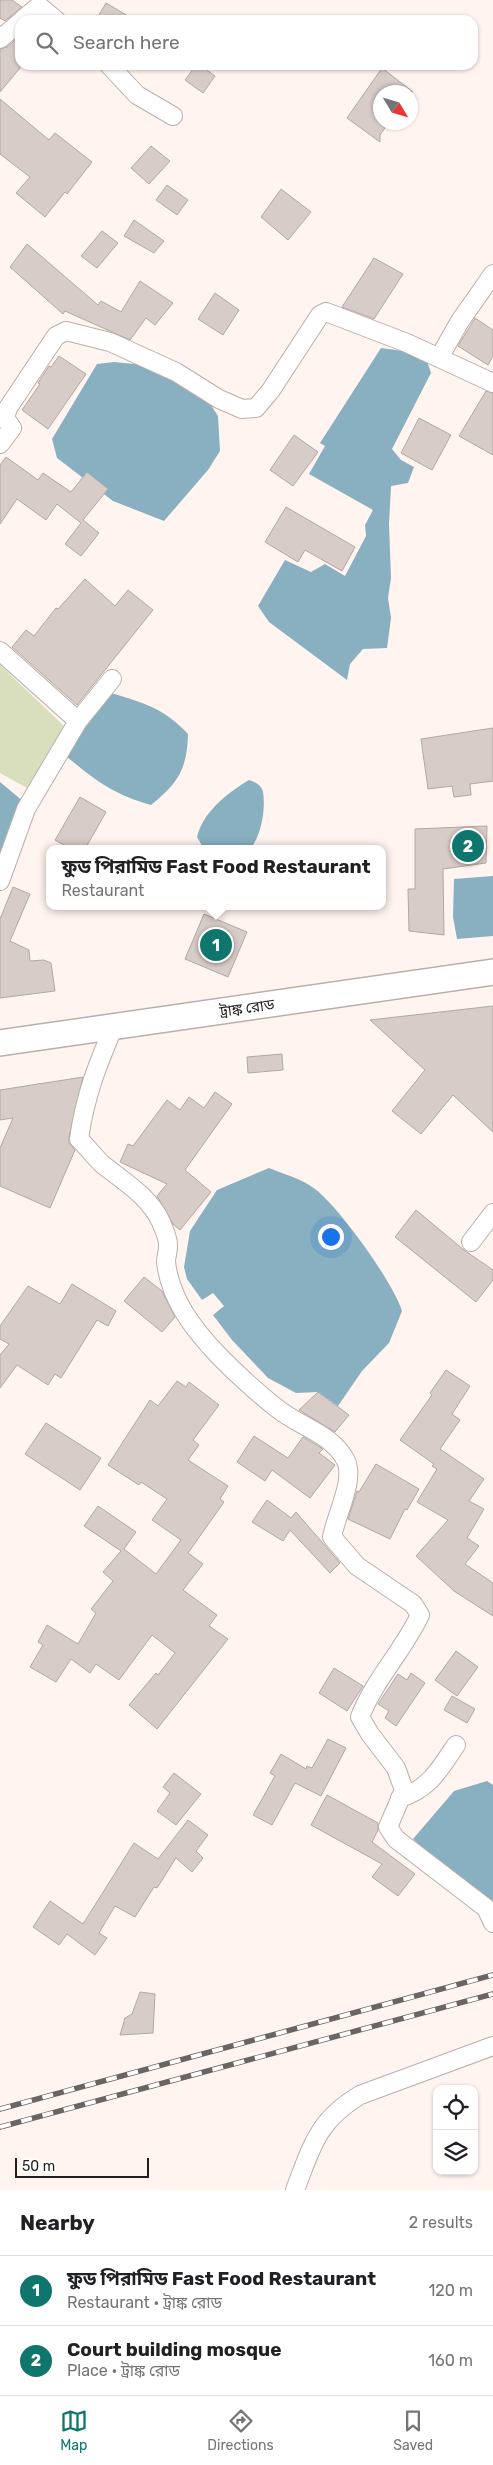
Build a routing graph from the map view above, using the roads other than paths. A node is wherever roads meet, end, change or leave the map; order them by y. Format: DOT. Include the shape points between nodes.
graph roads {
  1 [pos="28,15"];
  2 [pos="50,15"];
  3 [pos="15,26"];
  4 [pos="0,39"];
  5 [pos="114,70"];
  6 [pos="173,116"];
  7 [pos="493,274"];
  8 [pos="439,358"];
  9 [pos="493,383"];
  10 [pos="0,444"];
  11 [pos="0,651"];
  12 [pos="112,679"];
  13 [pos="78,721"];
  14 [pos="0,881"];
  15 [pos="493,972"];
  16 [pos="114,1026"];
  17 [pos="0,1042"];
  18 [pos="493,1213"];
  19 [pos="471,1242"];
  20 [pos="456,1744"];
  21 [pos="400,1798"];
  22 [pos="493,1922"];
  23 [pos="493,2046"];
  24 [pos="295,2190"];
  1 -- 2 [label="street" via="39,6"];
  3 -- 4 [label="street"];
  5 -- 6 [label="street" via="137,95"];
  7 -- 8 [label="street"];
  8 -- 9 [label="street"];
  8 -- 10 [label="street" via="326,312 320,315 256,408 242,409 152,360 110,342 66,331 56,336 8,408 5,418 12,428"];
  11 -- 13 [label="street"];
  12 -- 13 [label="street"];
  13 -- 14 [label="street" via="26,809"];
  15 -- 16 [label="main road, ট্রাঙ্ক রোড"];
  16 -- 17 [label="main road, ট্রাঙ্ক রোড"];
  16 -- 21 [label="street" via="93,1076 79,1139 101,1163 132,1186 160,1220 169,1244 166,1260 173,1290 185,1315 207,1342 279,1410 334,1443 346,1460 350,1481 332,1537 358,1566 413,1604 420,1615 367,1699 360,1717 396,1768 404,1790"];
  18 -- 19 [label="street"];
  20 -- 21 [label="street" via="441,1767 417,1793"];
  21 -- 22 [label="street" via="388,1827 396,1839 486,1908"];
  23 -- 24 [label="street" via="360,2095 341,2107 324,2123 314,2141"];
}
